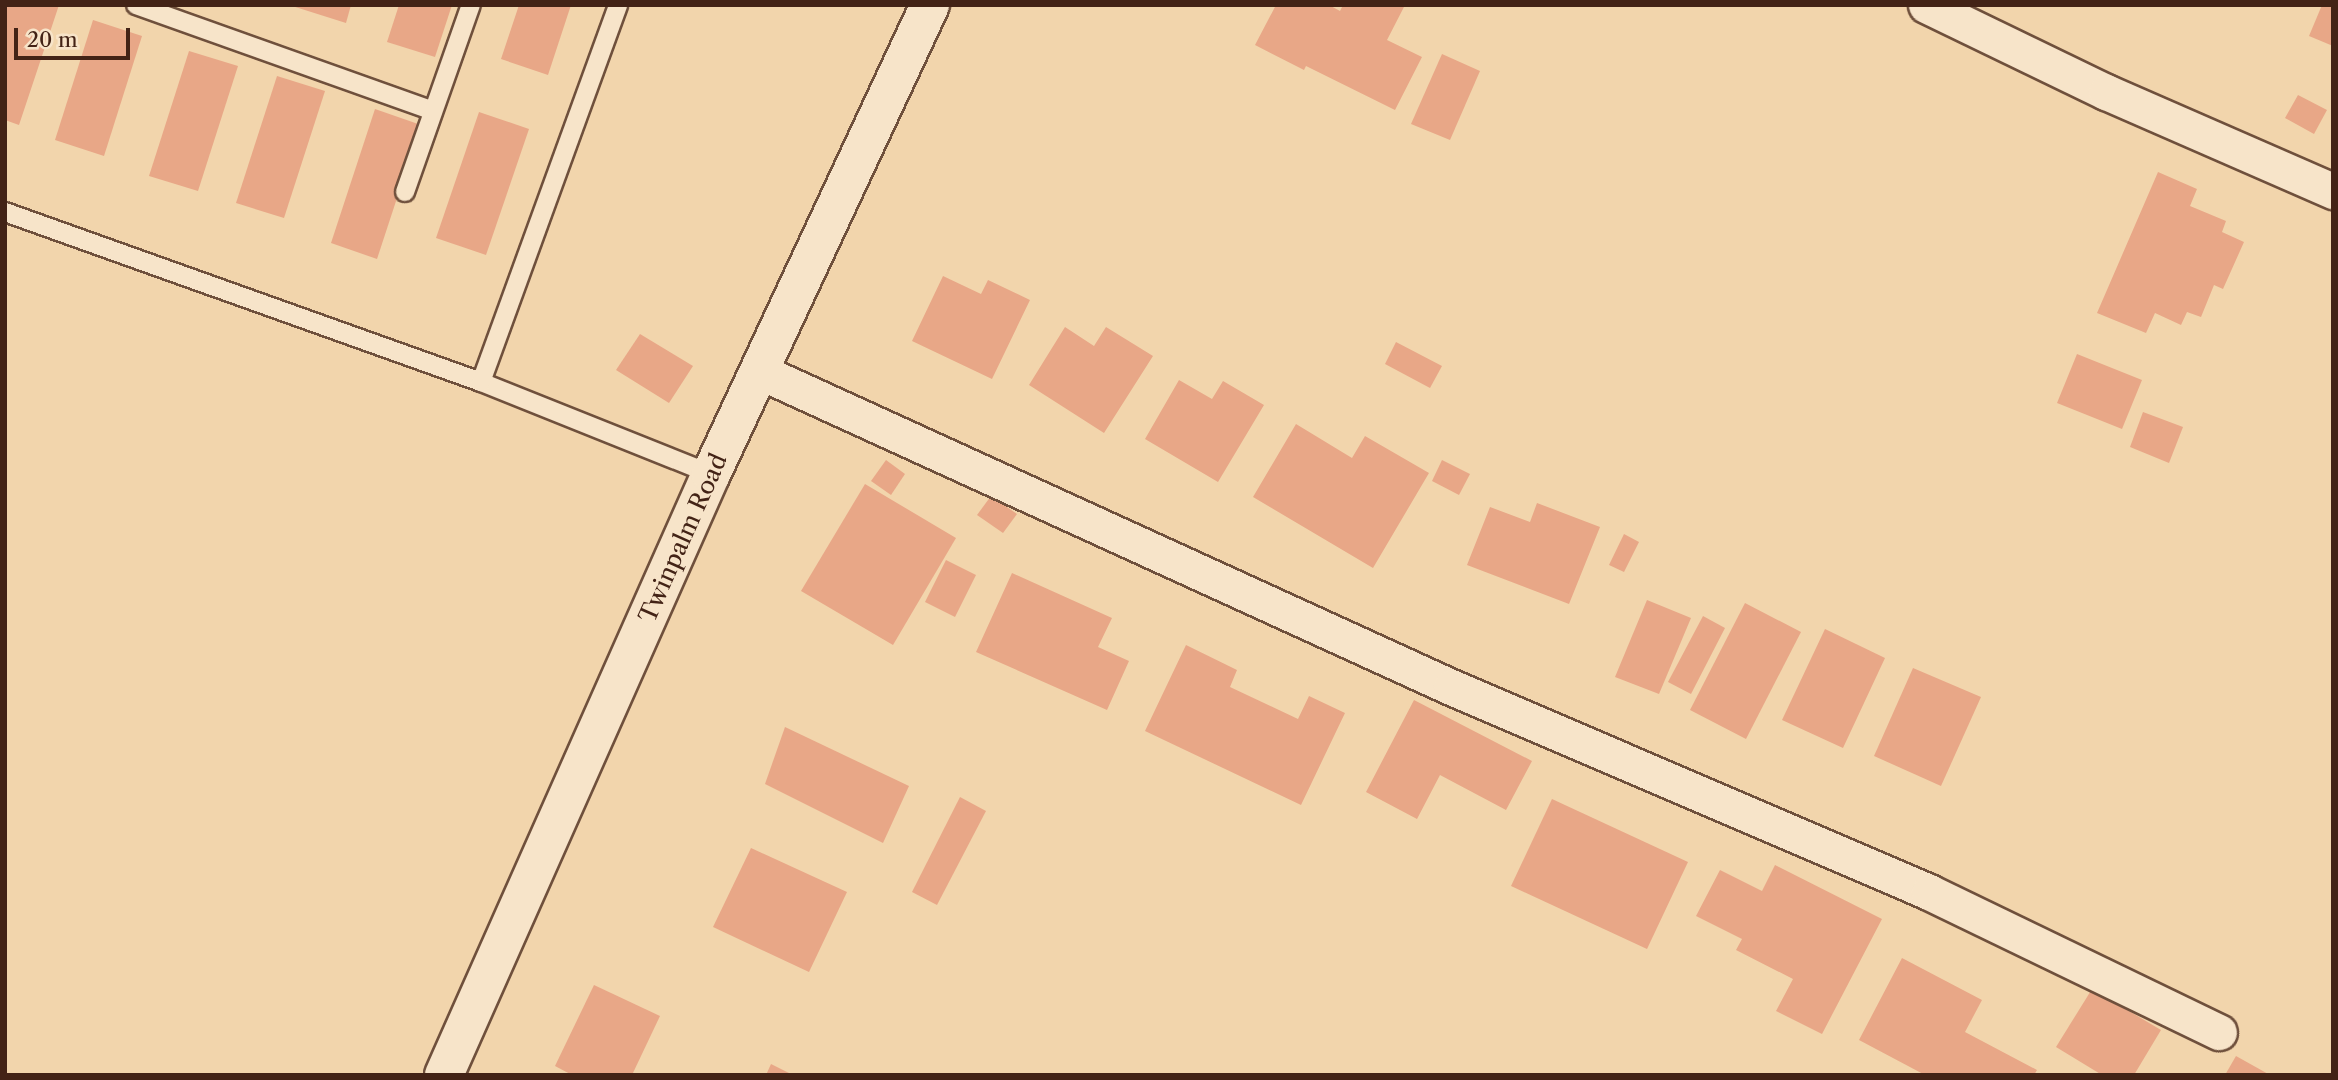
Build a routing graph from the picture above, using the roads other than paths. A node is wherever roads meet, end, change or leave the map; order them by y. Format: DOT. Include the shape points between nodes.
graph roads {
  1 [pos="136,5"];
  2 [pos="471,5"];
  3 [pos="618,5"];
  4 [pos="930,5"];
  5 [pos="1926,5"];
  6 [pos="433,111"];
  7 [pos="405,191"];
  8 [pos="2333,191"];
  9 [pos="5,212"];
  10 [pos="761,372"];
  11 [pos="481,382"];
  12 [pos="711,474"];
  13 [pos="2219,1032"];
  14 [pos="444,1075"];
  1 -- 6 [label="lane"];
  2 -- 6 [label="lane"];
  3 -- 11 [label="lane"];
  4 -- 10 [label="main road, Twinpalm Road"];
  5 -- 8 [label="street" via="2106,92"];
  6 -- 7 [label="lane"];
  9 -- 11 [label="lane"];
  10 -- 12 [label="main road, Twinpalm Road"];
  10 -- 13 [label="street" via="1451,687 1929,892"];
  11 -- 12 [label="lane"];
  12 -- 14 [label="main road, Twinpalm Road"];
}
